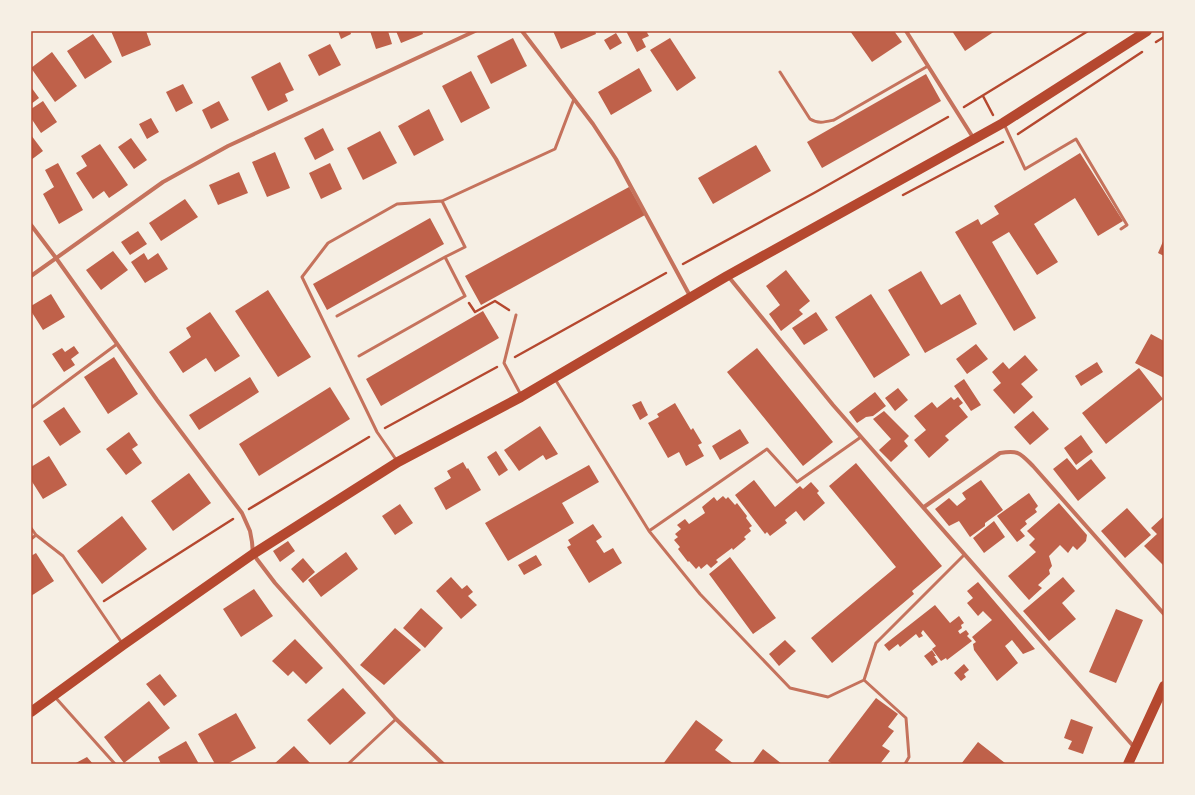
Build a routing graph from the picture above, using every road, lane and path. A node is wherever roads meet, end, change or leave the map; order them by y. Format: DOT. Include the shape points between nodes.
graph roads {
  1 [pos="475,31"];
  2 [pos="522,31"];
  3 [pos="907,31"];
  4 [pos="1088,31"];
  5 [pos="1147,31"];
  6 [pos="928,66"];
  7 [pos="780,72"];
  8 [pos="983,96"];
  9 [pos="574,99"];
  10 [pos="956,112"];
  11 [pos="994,118"];
  12 [pos="1003,123"];
  13 [pos="974,139"];
  14 [pos="442,201"];
  15 [pos="31,225"];
  16 [pos="1121,229"];
  17 [pos="445,257"];
  18 [pos="56,258"];
  19 [pos="674,268"];
  20 [pos="31,276"];
  21 [pos="727,276"];
  22 [pos="465,296"];
  23 [pos="691,297"];
  24 [pos="516,315"];
  25 [pos="337,316"];
  26 [pos="117,344"];
  27 [pos="359,356"];
  28 [pos="504,363"];
  29 [pos="555,378"];
  30 [pos="522,397"];
  31 [pos="31,408"];
  32 [pos="377,432"];
  33 [pos="861,436"];
  34 [pos="398,462"];
  35 [pos="924,507"];
  36 [pos="242,513"];
  37 [pos="31,528"];
  38 [pos="648,531"];
  39 [pos="36,535"];
  40 [pos="31,539"];
  41 [pos="253,554"];
  42 [pos="964,554"];
  43 [pos="97,605"];
  44 [pos="1164,614"];
  45 [pos="123,645"];
  46 [pos="864,680"];
  47 [pos="1164,686"];
  48 [pos="54,695"];
  49 [pos="31,712"];
  50 [pos="396,719"];
  51 [pos="1135,748"];
  52 [pos="115,764"];
  53 [pos="348,764"];
  54 [pos="443,764"];
  55 [pos="905,764"];
  56 [pos="1128,764"];
  1 -- 18 [label="street" via="228,146 163,182"];
  2 -- 9 [label="street"];
  3 -- 6 [label="street"];
  4 -- 8 [label="path"];
  5 -- 12 [label="main road"];
  6 -- 7 [label="lane" via="834,120 824,122 810,119"];
  6 -- 10 [label="street"];
  8 -- 10 [label="path"];
  8 -- 11 [label="path"];
  9 -- 14 [label="lane" via="555,149"];
  9 -- 19 [label="street" via="616,159"];
  10 -- 13 [label="street"];
  10 -- 19 [label="path" via="814,193"];
  12 -- 13 [label="main road"];
  12 -- 16 [label="lane" via="1025,169 1076,139 1127,225"];
  13 -- 21 [label="main road"];
  14 -- 17 [label="lane" via="465,247"];
  14 -- 32 [label="lane" via="397,204 328,243 302,277"];
  15 -- 18 [label="street"];
  17 -- 22 [label="lane"];
  17 -- 25 [label="lane"];
  18 -- 20 [label="street"];
  18 -- 26 [label="street"];
  19 -- 23 [label="street"];
  19 -- 28 [label="path"];
  21 -- 23 [label="main road"];
  21 -- 33 [label="street"];
  22 -- 24 [label="path" via="475,312 495,301"];
  22 -- 27 [label="lane"];
  23 -- 29 [label="main road"];
  24 -- 28 [label="lane"];
  26 -- 31 [label="lane"];
  26 -- 36 [label="street"];
  28 -- 30 [label="lane"];
  28 -- 32 [label="path"];
  29 -- 30 [label="main road"];
  29 -- 38 [label="lane"];
  30 -- 34 [label="main road"];
  32 -- 34 [label="lane"];
  32 -- 36 [label="path"];
  33 -- 35 [label="street"];
  33 -- 38 [label="lane" via="797,482 767,449"];
  34 -- 41 [label="main road"];
  35 -- 42 [label="street"];
  35 -- 44 [label="street" via="1000,453 1012,451 1022,455"];
  36 -- 41 [label="street" via="250,531"];
  36 -- 43 [label="path"];
  37 -- 39 [label="lane"];
  38 -- 46 [label="lane" via="700,594 790,688 828,697"];
  39 -- 40 [label="lane"];
  39 -- 43 [label="lane" via="64,556"];
  41 -- 45 [label="main road"];
  41 -- 50 [label="street" via="275,583"];
  42 -- 46 [label="lane" via="876,642"];
  42 -- 51 [label="street"];
  43 -- 45 [label="lane"];
  45 -- 48 [label="main road"];
  46 -- 55 [label="lane" via="906,718 909,757"];
  47 -- 51 [label="main road"];
  48 -- 49 [label="main road"];
  48 -- 52 [label="lane"];
  50 -- 53 [label="lane"];
  50 -- 54 [label="street"];
  51 -- 56 [label="main road"];
}
